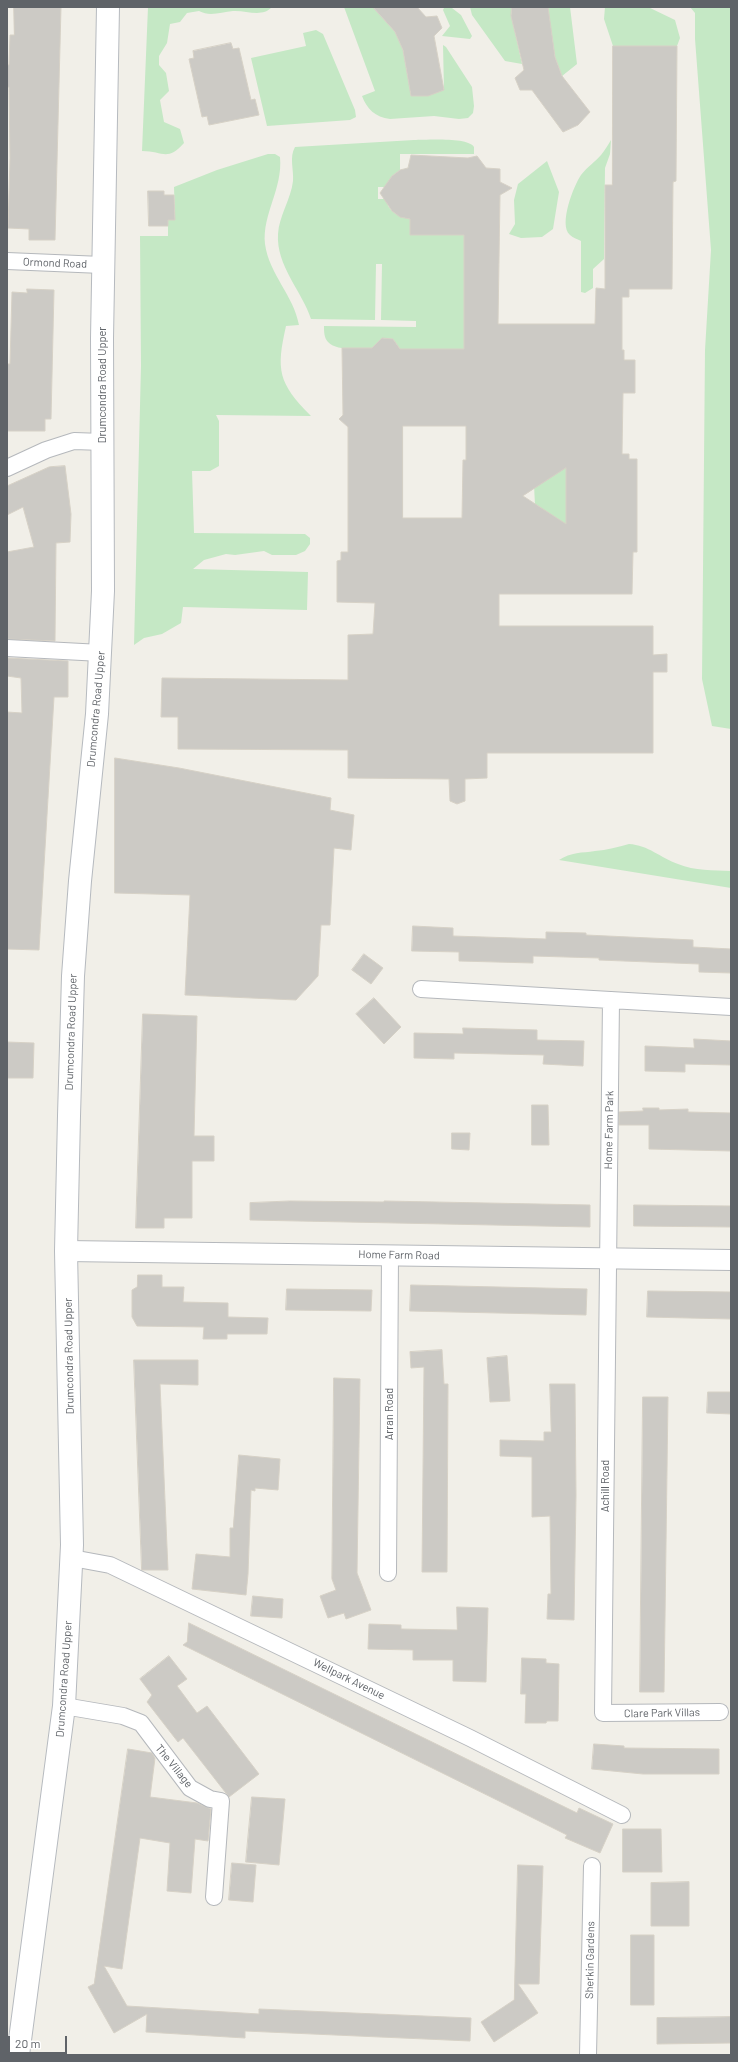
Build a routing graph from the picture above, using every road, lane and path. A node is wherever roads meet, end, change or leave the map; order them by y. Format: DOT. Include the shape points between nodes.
graph roads {
  1 [pos="108,7"];
  2 [pos="7,262"];
  3 [pos="102,265"];
  4 [pos="103,442"];
  5 [pos="7,468"];
  6 [pos="7,648"];
  7 [pos="101,653"];
  8 [pos="421,989"];
  9 [pos="611,1000"];
  10 [pos="731,1007"];
  11 [pos="66,1251"];
  12 [pos="390,1255"];
  13 [pos="608,1259"];
  14 [pos="731,1260"];
  15 [pos="72,1558"];
  16 [pos="388,1573"];
  17 [pos="64,1706"];
  18 [pos="720,1712"];
  19 [pos="604,1714"];
  20 [pos="622,1815"];
  21 [pos="592,1866"];
  22 [pos="214,1897"];
  23 [pos="18,2055"];
  24 [pos="588,2055"];
  1 -- 3 [label="main road, Drumcondra Road Upper"];
  2 -- 3 [label="street, Ormond Road"];
  3 -- 4 [label="main road, Drumcondra Road Upper"];
  4 -- 5 [label="street" via="74,441 46,450"];
  4 -- 7 [label="main road, Drumcondra Road Upper"];
  6 -- 7 [label="street"];
  7 -- 11 [label="main road, Drumcondra Road Upper" via="73,976"];
  8 -- 9 [label="street"];
  9 -- 10 [label="street"];
  9 -- 13 [label="street, Home Farm Park"];
  11 -- 12 [label="street, Home Farm Road"];
  11 -- 15 [label="main road, Drumcondra Road Upper"];
  12 -- 13 [label="street, Home Farm Road"];
  12 -- 16 [label="street, Arran Road"];
  13 -- 14 [label="street, Home Farm Road"];
  13 -- 19 [label="street, Achill Road"];
  15 -- 17 [label="main road, Drumcondra Road Upper"];
  15 -- 20 [label="street, Wellpark Avenue" via="110,1565 456,1731"];
  17 -- 22 [label="street, The Village" via="123,1716 141,1724 190,1788 210,1799 221,1801"];
  17 -- 23 [label="main road, Drumcondra Road Upper"];
  18 -- 19 [label="street, Clare Park Villas"];
  21 -- 24 [label="street, Sherkin Gardens"];
}
